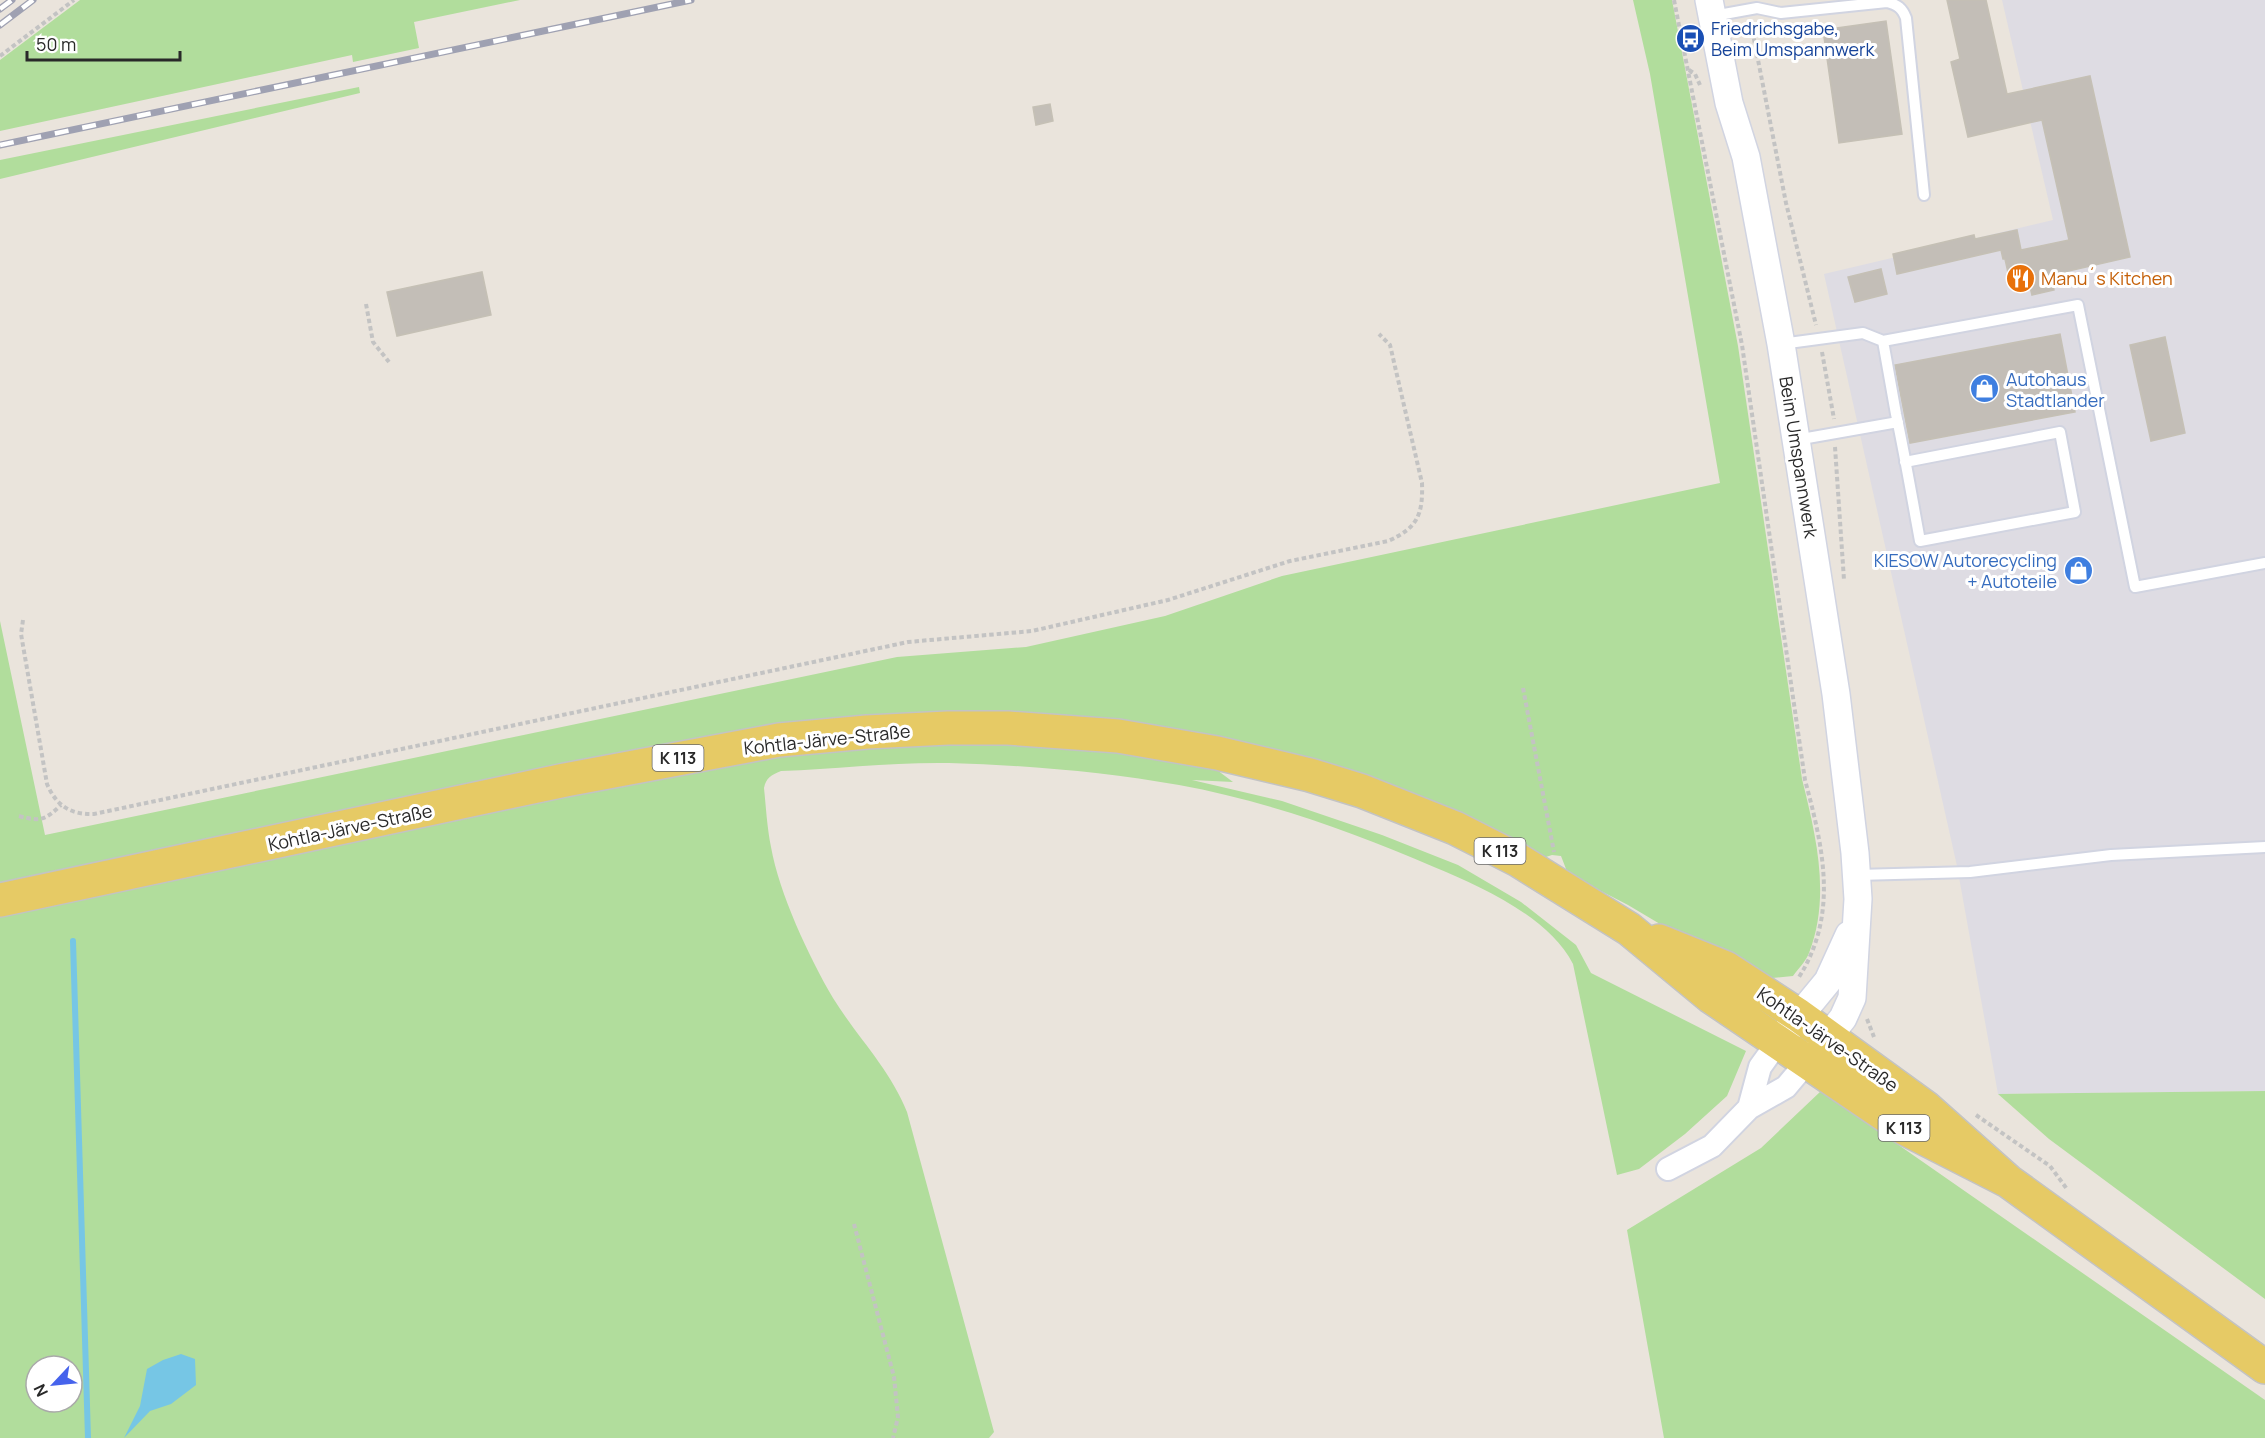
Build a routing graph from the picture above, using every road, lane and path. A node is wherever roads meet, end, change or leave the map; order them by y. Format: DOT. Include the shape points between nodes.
graph roads {
  1 [pos="74,0"];
  2 [pos="1674,0"];
  3 [pos="1711,8"];
  4 [pos="0,56"];
  5 [pos="1924,195"];
  6 [pos="366,304"];
  7 [pos="1379,334"];
  8 [pos="1883,341"];
  9 [pos="1781,344"];
  10 [pos="389,362"];
  11 [pos="1898,422"];
  12 [pos="1796,440"];
  13 [pos="1905,462"];
  14 [pos="2265,563"];
  15 [pos="23,620"];
  16 [pos="1523,688"];
  17 [pos="62,806"];
  18 [pos="19,816"];
  19 [pos="2265,847"];
  20 [pos="1857,875"];
  21 [pos="1560,885"];
  22 [pos="0,900"];
  23 [pos="1856,920"];
  24 [pos="1629,929"];
  25 [pos="1803,998"];
  26 [pos="1835,1028"];
  27 [pos="1778,1042"];
  28 [pos="1874,1044"];
  29 [pos="1807,1062"];
  30 [pos="1749,1108"];
  31 [pos="1972,1112"];
  32 [pos="1668,1169"];
  33 [pos="2007,1181"];
  34 [pos="2071,1192"];
  35 [pos="854,1224"];
  36 [pos="2265,1367"];
  37 [pos="893,1438"];
  1 -- 4 [label="path"];
  2 -- 25 [label="path" via="1742,345 1805,780 1821,847 1824,908"];
  3 -- 5 [label="lane" via="1757,8 1781,14 1887,2 1902,9"];
  3 -- 9 [label="street, Beim Umspannwerk" via="1729,103 1746,157"];
  6 -- 10 [label="path" via="373,342"];
  7 -- 17 [label="path" via="1390,345 1422,483 1420,514 1413,526 1388,541 1290,561 1168,600 1032,630 908,642 94,814 82,815"];
  8 -- 9 [label="lane" via="1863,333"];
  8 -- 11 [label="lane"];
  8 -- 14 [label="lane" via="2078,305 2135,587"];
  9 -- 12 [label="street, Beim Umspannwerk"];
  11 -- 12 [label="lane"];
  11 -- 13 [label="lane"];
  12 -- 20 [label="street, Beim Umspannwerk" via="1836,694"];
  13 -- 13 [label="lane" via="1920,541 2074,512 2060,432"];
  15 -- 17 [label="path" via="21,634 47,783"];
  16 -- 21 [label="path"];
  17 -- 18 [label="path" via="42,820"];
  19 -- 20 [label="lane" via="2111,855 1970,872"];
  20 -- 23 [label="street, Beim Umspannwerk"];
  21 -- 22 [label="main road, Kohtla-Järve-Straße / K 113" via="1455,828 1310,775 1217,753 1118,736 948,728 820,735 675,759"];
  21 -- 24 [label="main road, Kohtla-Järve-Straße / K 113"];
  23 -- 25 [label="street, Beim Umspannwerk" via="1828,981"];
  23 -- 26 [label="street, Beim Umspannwerk" via="1852,998"];
  24 -- 25 [label="main road, Kohtla-Järve-Straße / K 113"];
  24 -- 27 [label="main road, Kohtla-Järve-Straße / K 113" via="1710,996"];
  25 -- 26 [label="main road, Kohtla-Järve-Straße / K 113"];
  25 -- 27 [label="street, Beim Umspannwerk"];
  26 -- 28 [label="path"];
  26 -- 29 [label="street, Beim Umspannwerk"];
  26 -- 33 [label="main road, Kohtla-Järve-Straße / K 113"];
  27 -- 29 [label="main road, Kohtla-Järve-Straße / K 113"];
  27 -- 30 [label="street, Beim Umspannwerk" via="1761,1067"];
  29 -- 30 [label="street, Beim Umspannwerk" via="1786,1087"];
  29 -- 33 [label="main road, Kohtla-Järve-Straße / K 113" via="1906,1130"];
  30 -- 32 [label="street, Beim Umspannwerk" via="1712,1146"];
  31 -- 34 [label="path" via="2050,1166"];
  33 -- 36 [label="main road, Kohtla-Järve-Straße / K 113"];
  35 -- 37 [label="path" via="894,1377 898,1417"];
}
